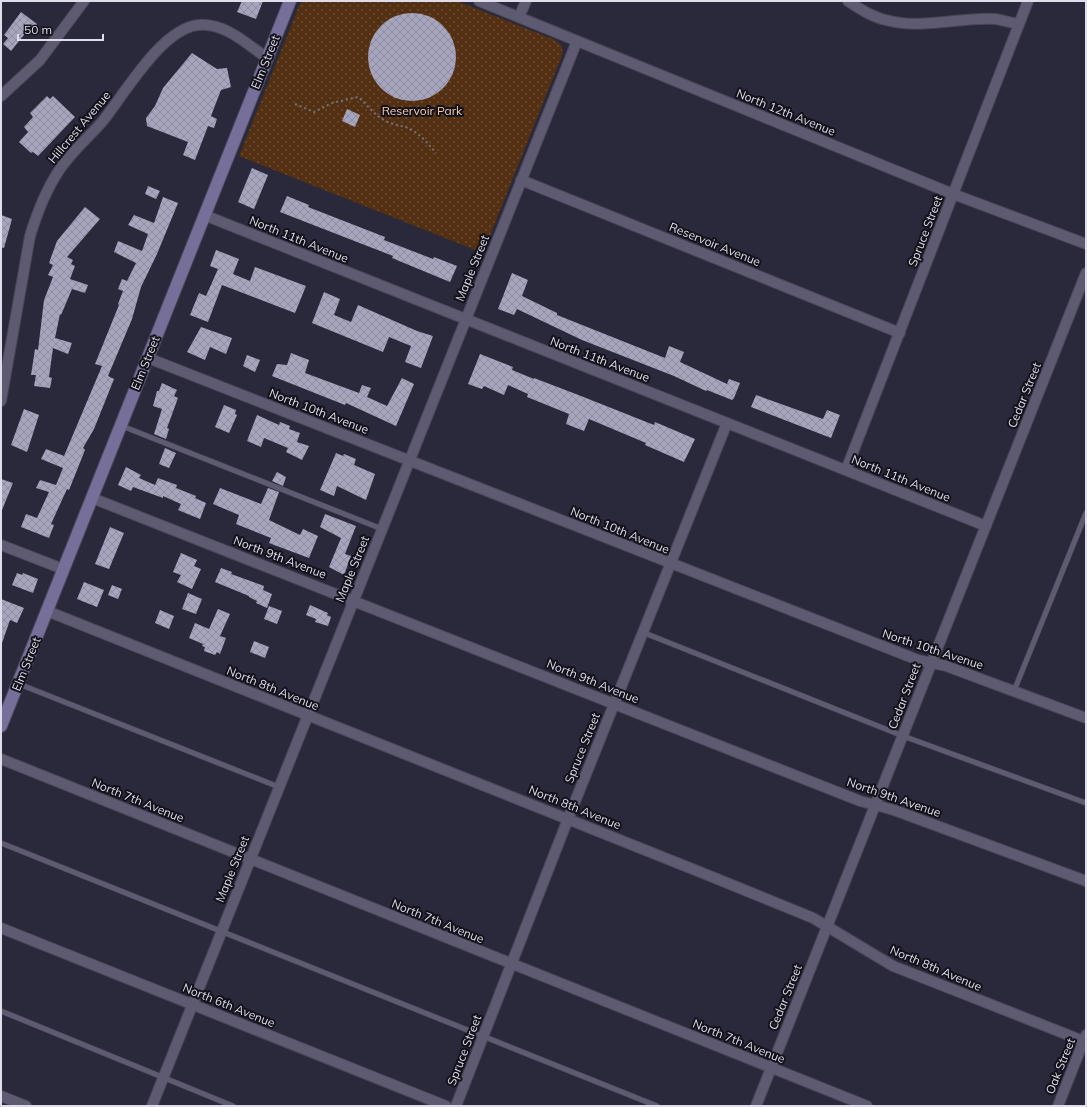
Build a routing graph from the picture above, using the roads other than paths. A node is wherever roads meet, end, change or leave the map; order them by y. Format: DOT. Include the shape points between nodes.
graph roads {
  1 [pos="84,1"];
  2 [pos="290,1"];
  3 [pos="478,1"];
  4 [pos="526,1"];
  5 [pos="848,1"];
  6 [pos="1028,1"];
  7 [pos="519,18"];
  8 [pos="1019,24"];
  9 [pos="577,41"];
  10 [pos="267,58"];
  11 [pos="1,96"];
  12 [pos="521,180"];
  13 [pos="953,194"];
  14 [pos="204,215"];
  15 [pos="1086,244"];
  16 [pos="1086,273"];
  17 [pos="466,320"];
  18 [pos="900,332"];
  19 [pos="148,358"];
  20 [pos="1,401"];
  21 [pos="727,423"];
  22 [pos="121,425"];
  23 [pos="410,461"];
  24 [pos="846,470"];
  25 [pos="92,498"];
  26 [pos="1086,513"];
  27 [pos="986,526"];
  28 [pos="382,529"];
  29 [pos="1,544"];
  30 [pos="670,564"];
  31 [pos="63,569"];
  32 [pos="354,600"];
  33 [pos="47,611"];
  34 [pos="642,632"];
  35 [pos="931,663"];
  36 [pos="18,684"];
  37 [pos="1014,691"];
  38 [pos="614,703"];
  39 [pos="307,715"];
  40 [pos="1086,718"];
  41 [pos="2,720"];
  42 [pos="903,736"];
  43 [pos="1,759"];
  44 [pos="279,787"];
  45 [pos="1086,803"];
  46 [pos="876,805"];
  47 [pos="568,819"];
  48 [pos="1,843"];
  49 [pos="250,859"];
  50 [pos="1086,881"];
  51 [pos="827,927"];
  52 [pos="1,928"];
  53 [pos="221,932"];
  54 [pos="511,965"];
  55 [pos="193,1004"];
  56 [pos="1,1011"];
  57 [pos="483,1037"];
  58 [pos="1085,1039"];
  59 [pos="771,1068"];
  60 [pos="163,1078"];
  61 [pos="1,1096"];
  62 [pos="26,1106"];
  63 [pos="152,1106"];
  64 [pos="233,1106"];
  65 [pos="446,1106"];
  66 [pos="456,1106"];
  67 [pos="657,1106"];
  68 [pos="756,1106"];
  69 [pos="867,1106"];
  70 [pos="1058,1106"];
  1 -- 11 [label="street" via="40,60"];
  2 -- 10 [label="street, Elm Street"];
  3 -- 7 [label="street, North 12th Avenue"];
  4 -- 7 [label="street"];
  5 -- 8 [label="street" via="867,13 900,23 919,25 997,19"];
  6 -- 8 [label="street, Spruce Street"];
  7 -- 9 [label="street, North 12th Avenue"];
  8 -- 13 [label="street, Spruce Street"];
  9 -- 12 [label="street, Maple Street"];
  9 -- 13 [label="street, North 12th Avenue"];
  10 -- 14 [label="street, Elm Street"];
  10 -- 20 [label="street, Hillcrest Avenue" via="222,28 201,25 184,29 157,51 111,111 73,152 47,191 30,236"];
  12 -- 17 [label="street, Maple Street"];
  12 -- 18 [label="street, Reservoir Avenue"];
  13 -- 15 [label="street, North 12th Avenue"];
  13 -- 18 [label="street, Spruce Street"];
  14 -- 17 [label="street, North 11th Avenue"];
  14 -- 19 [label="street, Elm Street"];
  16 -- 27 [label="street, Cedar Street"];
  17 -- 21 [label="street, North 11th Avenue"];
  17 -- 23 [label="street, Maple Street"];
  18 -- 24 [label="street, Spruce Street"];
  19 -- 22 [label="street, Elm Street"];
  19 -- 23 [label="street, North 10th Avenue"];
  21 -- 24 [label="street, North 11th Avenue"];
  21 -- 30 [label="street, Spruce Street"];
  22 -- 25 [label="street, Elm Street"];
  22 -- 28 [label="lane"];
  23 -- 28 [label="street, Maple Street"];
  23 -- 30 [label="street, North 10th Avenue"];
  24 -- 27 [label="street, North 11th Avenue"];
  25 -- 31 [label="street, Elm Street"];
  25 -- 32 [label="street, North 9th Avenue"];
  26 -- 37 [label="lane"];
  27 -- 35 [label="street, Cedar Street"];
  28 -- 32 [label="street, Maple Street"];
  29 -- 31 [label="street"];
  30 -- 34 [label="street, Spruce Street"];
  30 -- 35 [label="street, North 10th Avenue"];
  31 -- 33 [label="street, Elm Street"];
  32 -- 38 [label="street, North 9th Avenue"];
  32 -- 39 [label="street, Maple Street"];
  33 -- 36 [label="street, Elm Street"];
  33 -- 39 [label="street, North 8th Avenue"];
  34 -- 38 [label="street, Spruce Street"];
  34 -- 42 [label="lane"];
  35 -- 37 [label="street, North 10th Avenue"];
  35 -- 42 [label="street, Cedar Street"];
  36 -- 41 [label="street, Elm Street"];
  36 -- 44 [label="lane"];
  37 -- 40 [label="street, North 10th Avenue"];
  38 -- 46 [label="street, North 9th Avenue" via="860,801"];
  38 -- 47 [label="street, Spruce Street"];
  39 -- 44 [label="street, Maple Street"];
  39 -- 47 [label="street, North 8th Avenue"];
  42 -- 45 [label="lane"];
  42 -- 46 [label="street, Cedar Street"];
  43 -- 49 [label="street, North 7th Avenue"];
  44 -- 49 [label="street, Maple Street"];
  46 -- 50 [label="street, North 9th Avenue"];
  46 -- 51 [label="street, Cedar Street"];
  47 -- 51 [label="street, North 8th Avenue" via="806,915"];
  47 -- 54 [label="street, Spruce Street"];
  48 -- 53 [label="lane"];
  49 -- 53 [label="street, Maple Street"];
  49 -- 54 [label="street, North 7th Avenue"];
  51 -- 58 [label="street, North 8th Avenue" via="893,966"];
  51 -- 59 [label="street, Cedar Street"];
  52 -- 55 [label="street, North 6th Avenue"];
  53 -- 55 [label="street, Maple Street"];
  53 -- 57 [label="lane"];
  54 -- 57 [label="street, Spruce Street"];
  54 -- 59 [label="street, North 7th Avenue"];
  55 -- 60 [label="street, Maple Street"];
  55 -- 65 [label="street, North 6th Avenue"];
  56 -- 60 [label="lane"];
  57 -- 66 [label="street, Spruce Street"];
  57 -- 67 [label="lane"];
  58 -- 70 [label="street, Oak Street"];
  59 -- 68 [label="street, Cedar Street"];
  59 -- 69 [label="street, North 7th Avenue"];
  60 -- 63 [label="street, Maple Street"];
  60 -- 64 [label="lane"];
  61 -- 62 [label="street"];
}
